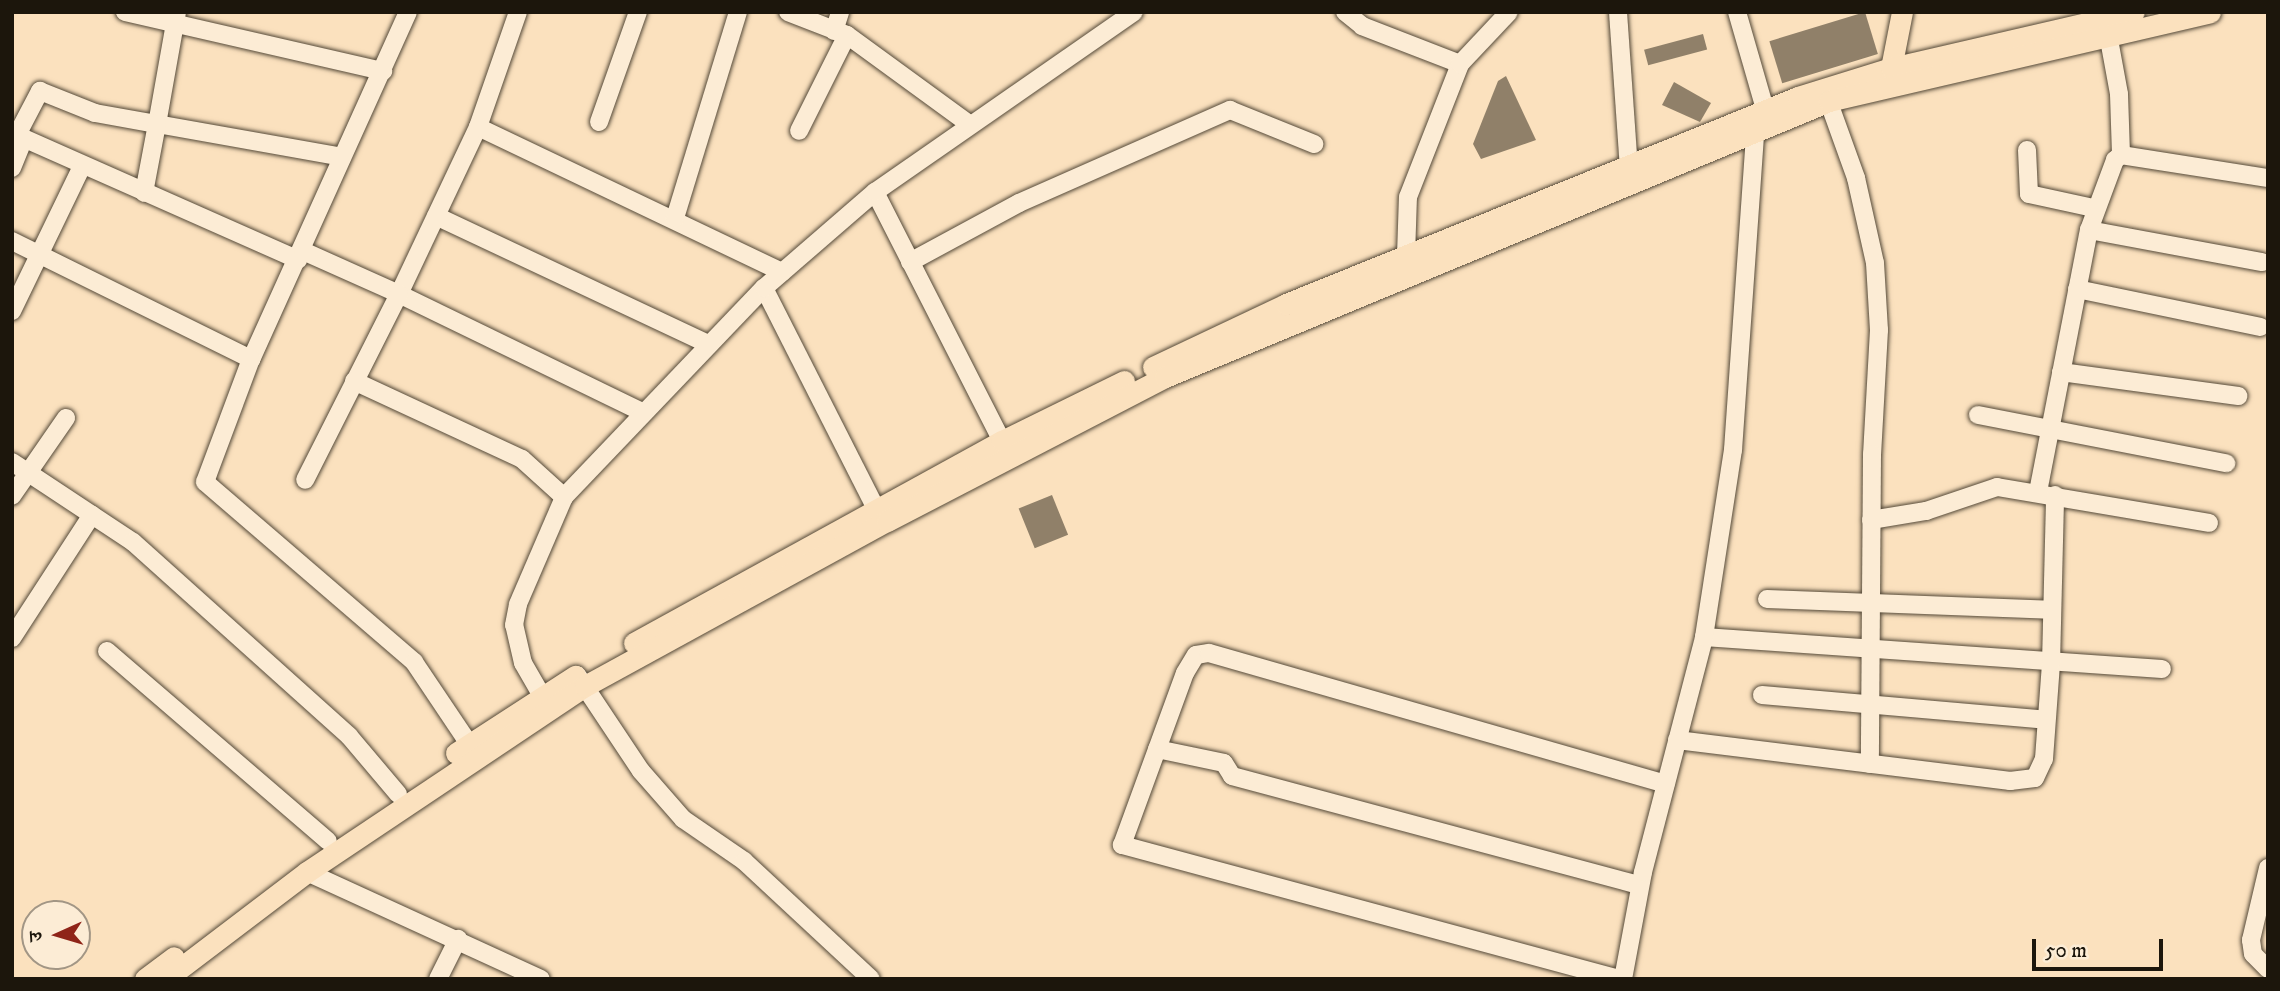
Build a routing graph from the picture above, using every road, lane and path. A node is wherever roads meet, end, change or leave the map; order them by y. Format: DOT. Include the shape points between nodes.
graph roads {
  1 [pos="125,12"];
  2 [pos="408,12"];
  3 [pos="518,12"];
  4 [pos="638,12"];
  5 [pos="738,12"];
  6 [pos="788,12"];
  7 [pos="840,12"];
  8 [pos="1133,12"];
  9 [pos="1346,12"];
  10 [pos="1509,12"];
  11 [pos="1618,12"];
  12 [pos="1737,12"];
  13 [pos="1902,12"];
  14 [pos="2134,12"];
  15 [pos="2210,12"];
  16 [pos="176,17"];
  17 [pos="841,33"];
  18 [pos="2108,34"];
  19 [pos="1460,64"];
  20 [pos="1891,68"];
  21 [pos="383,71"];
  22 [pos="1826,95"];
  23 [pos="1755,120"];
  24 [pos="599,122"];
  25 [pos="157,124"];
  26 [pos="969,124"];
  27 [pos="478,127"];
  28 [pos="799,131"];
  29 [pos="18,136"];
  30 [pos="1314,144"];
  31 [pos="2027,150"];
  32 [pos="2121,155"];
  33 [pos="342,157"];
  34 [pos="82,166"];
  35 [pos="12,168"];
  36 [pos="1629,169"];
  37 [pos="2268,178"];
  38 [pos="144,192"];
  39 [pos="875,192"];
  40 [pos="2094,208"];
  41 [pos="436,216"];
  42 [pos="675,218"];
  43 [pos="2089,230"];
  44 [pos="12,241"];
  45 [pos="301,256"];
  46 [pos="1406,256"];
  47 [pos="41,257"];
  48 [pos="910,262"];
  49 [pos="2262,262"];
  50 [pos="782,272"];
  51 [pos="764,288"];
  52 [pos="2077,289"];
  53 [pos="398,294"];
  54 [pos="12,311"];
  55 [pos="2260,327"];
  56 [pos="708,344"];
  57 [pos="251,359"];
  58 [pos="2061,372"];
  59 [pos="354,381"];
  60 [pos="2238,396"];
  61 [pos="642,412"];
  62 [pos="1978,415"];
  63 [pos="66,418"];
  64 [pos="2050,430"];
  65 [pos="1002,441"];
  66 [pos="12,462"];
  67 [pos="2226,463"];
  68 [pos="28,472"];
  69 [pos="306,480"];
  70 [pos="2047,493"];
  71 [pos="12,496"];
  72 [pos="565,497"];
  73 [pos="876,509"];
  74 [pos="92,515"];
  75 [pos="1871,520"];
  76 [pos="2209,523"];
  77 [pos="1767,599"];
  78 [pos="1870,604"];
  79 [pos="2050,610"];
  80 [pos="1704,637"];
  81 [pos="12,638"];
  82 [pos="107,651"];
  83 [pos="1868,652"];
  84 [pos="2051,664"];
  85 [pos="2162,669"];
  86 [pos="581,680"];
  87 [pos="1762,695"];
  88 [pos="542,696"];
  89 [pos="1869,703"];
  90 [pos="2046,720"];
  91 [pos="1677,740"];
  92 [pos="469,744"];
  93 [pos="1157,749"];
  94 [pos="1870,764"];
  95 [pos="1666,784"];
  96 [pos="398,794"];
  97 [pos="328,841"];
  98 [pos="2268,868"];
  99 [pos="307,872"];
  100 [pos="1640,885"];
  101 [pos="458,939"];
  102 [pos="2268,969"];
  103 [pos="145,979"];
  104 [pos="166,979"];
  105 [pos="438,979"];
  106 [pos="541,979"];
  107 [pos="871,979"];
  108 [pos="1621,979"];
  1 -- 16 [label="street"];
  2 -- 21 [label="street"];
  3 -- 27 [label="street"];
  4 -- 24 [label="street"];
  5 -- 42 [label="street"];
  6 -- 17 [label="street"];
  7 -- 17 [label="street"];
  8 -- 26 [label="street"];
  9 -- 19 [label="street" via="1362,26"];
  10 -- 19 [label="street"];
  11 -- 36 [label="street" via="1619,80 1629,136"];
  12 -- 23 [label="street"];
  13 -- 20 [label="main road"];
  14 -- 20 [label="main road"];
  15 -- 18 [label="main road"];
  16 -- 21 [label="street"];
  16 -- 25 [label="street"];
  17 -- 26 [label="street"];
  17 -- 28 [label="street"];
  18 -- 22 [label="main road"];
  18 -- 32 [label="street" via="2119,94"];
  19 -- 46 [label="street" via="1408,197"];
  20 -- 22 [label="main road"];
  21 -- 33 [label="street"];
  22 -- 23 [label="main road"];
  22 -- 75 [label="street" via="1856,178 1875,263 1879,330"];
  23 -- 36 [label="main road"];
  23 -- 80 [label="street" via="1733,450"];
  23 -- 86 [label="main road" via="1165,377"];
  25 -- 29 [label="street" via="95,113 40,91"];
  25 -- 33 [label="street"];
  25 -- 38 [label="street"];
  26 -- 39 [label="street"];
  27 -- 41 [label="street"];
  27 -- 42 [label="street"];
  29 -- 34 [label="street"];
  29 -- 35 [label="street"];
  30 -- 48 [label="street" via="1230,110 1019,203"];
  31 -- 40 [label="street" via="2029,194"];
  32 -- 37 [label="street"];
  32 -- 40 [label="street" via="2106,175"];
  33 -- 45 [label="street"];
  34 -- 38 [label="street"];
  34 -- 47 [label="street"];
  36 -- 46 [label="main road"];
  38 -- 45 [label="street"];
  39 -- 48 [label="street"];
  39 -- 50 [label="street"];
  40 -- 43 [label="street"];
  41 -- 53 [label="street"];
  41 -- 56 [label="street"];
  42 -- 50 [label="street"];
  43 -- 49 [label="street"];
  43 -- 52 [label="street"];
  44 -- 47 [label="street"];
  45 -- 53 [label="street"];
  45 -- 57 [label="street"];
  46 -- 65 [label="main road" via="1286,304"];
  47 -- 54 [label="street"];
  47 -- 57 [label="street"];
  48 -- 65 [label="street"];
  50 -- 51 [label="street"];
  51 -- 56 [label="street"];
  51 -- 73 [label="street"];
  52 -- 55 [label="street"];
  52 -- 58 [label="street"];
  53 -- 59 [label="street"];
  53 -- 61 [label="street"];
  56 -- 61 [label="street"];
  57 -- 92 [label="street" via="205,482 414,662"];
  58 -- 60 [label="street"];
  58 -- 64 [label="street"];
  59 -- 69 [label="street"];
  59 -- 72 [label="street" via="522,459"];
  61 -- 72 [label="street"];
  62 -- 64 [label="street"];
  63 -- 68 [label="street"];
  64 -- 67 [label="street"];
  64 -- 70 [label="street"];
  65 -- 73 [label="main road"];
  66 -- 68 [label="street"];
  68 -- 71 [label="street"];
  68 -- 74 [label="street"];
  70 -- 75 [label="street" via="1997,486 1926,511"];
  70 -- 76 [label="street"];
  70 -- 79 [label="street"];
  72 -- 88 [label="street" via="518,604 514,625 519,653"];
  73 -- 86 [label="main road"];
  74 -- 81 [label="street"];
  74 -- 96 [label="street" via="133,542 349,736"];
  75 -- 78 [label="street"];
  77 -- 78 [label="street"];
  78 -- 79 [label="street"];
  78 -- 83 [label="street"];
  79 -- 84 [label="street"];
  80 -- 83 [label="street"];
  80 -- 91 [label="street"];
  82 -- 97 [label="street"];
  83 -- 84 [label="street"];
  83 -- 89 [label="street"];
  84 -- 85 [label="street"];
  84 -- 90 [label="street"];
  86 -- 88 [label="main road"];
  86 -- 99 [label="main road"];
  86 -- 107 [label="street" via="641,771 683,819 744,861"];
  87 -- 89 [label="street"];
  88 -- 92 [label="main road"];
  89 -- 90 [label="street"];
  89 -- 94 [label="street"];
  90 -- 94 [label="street" via="2042,771 2035,778 2010,780"];
  91 -- 94 [label="street"];
  91 -- 95 [label="street"];
  92 -- 96 [label="main road"];
  93 -- 95 [label="street" via="1185,673 1196,655 1209,653"];
  93 -- 100 [label="street" via="1224,763 1232,776"];
  93 -- 108 [label="street" via="1122,845"];
  95 -- 100 [label="street"];
  96 -- 97 [label="main road"];
  97 -- 103 [label="main road"];
  98 -- 102 [label="street" via="2251,940 2253,954"];
  99 -- 101 [label="street"];
  99 -- 104 [label="main road"];
  100 -- 108 [label="street"];
  101 -- 105 [label="street"];
  101 -- 106 [label="street"];
}
